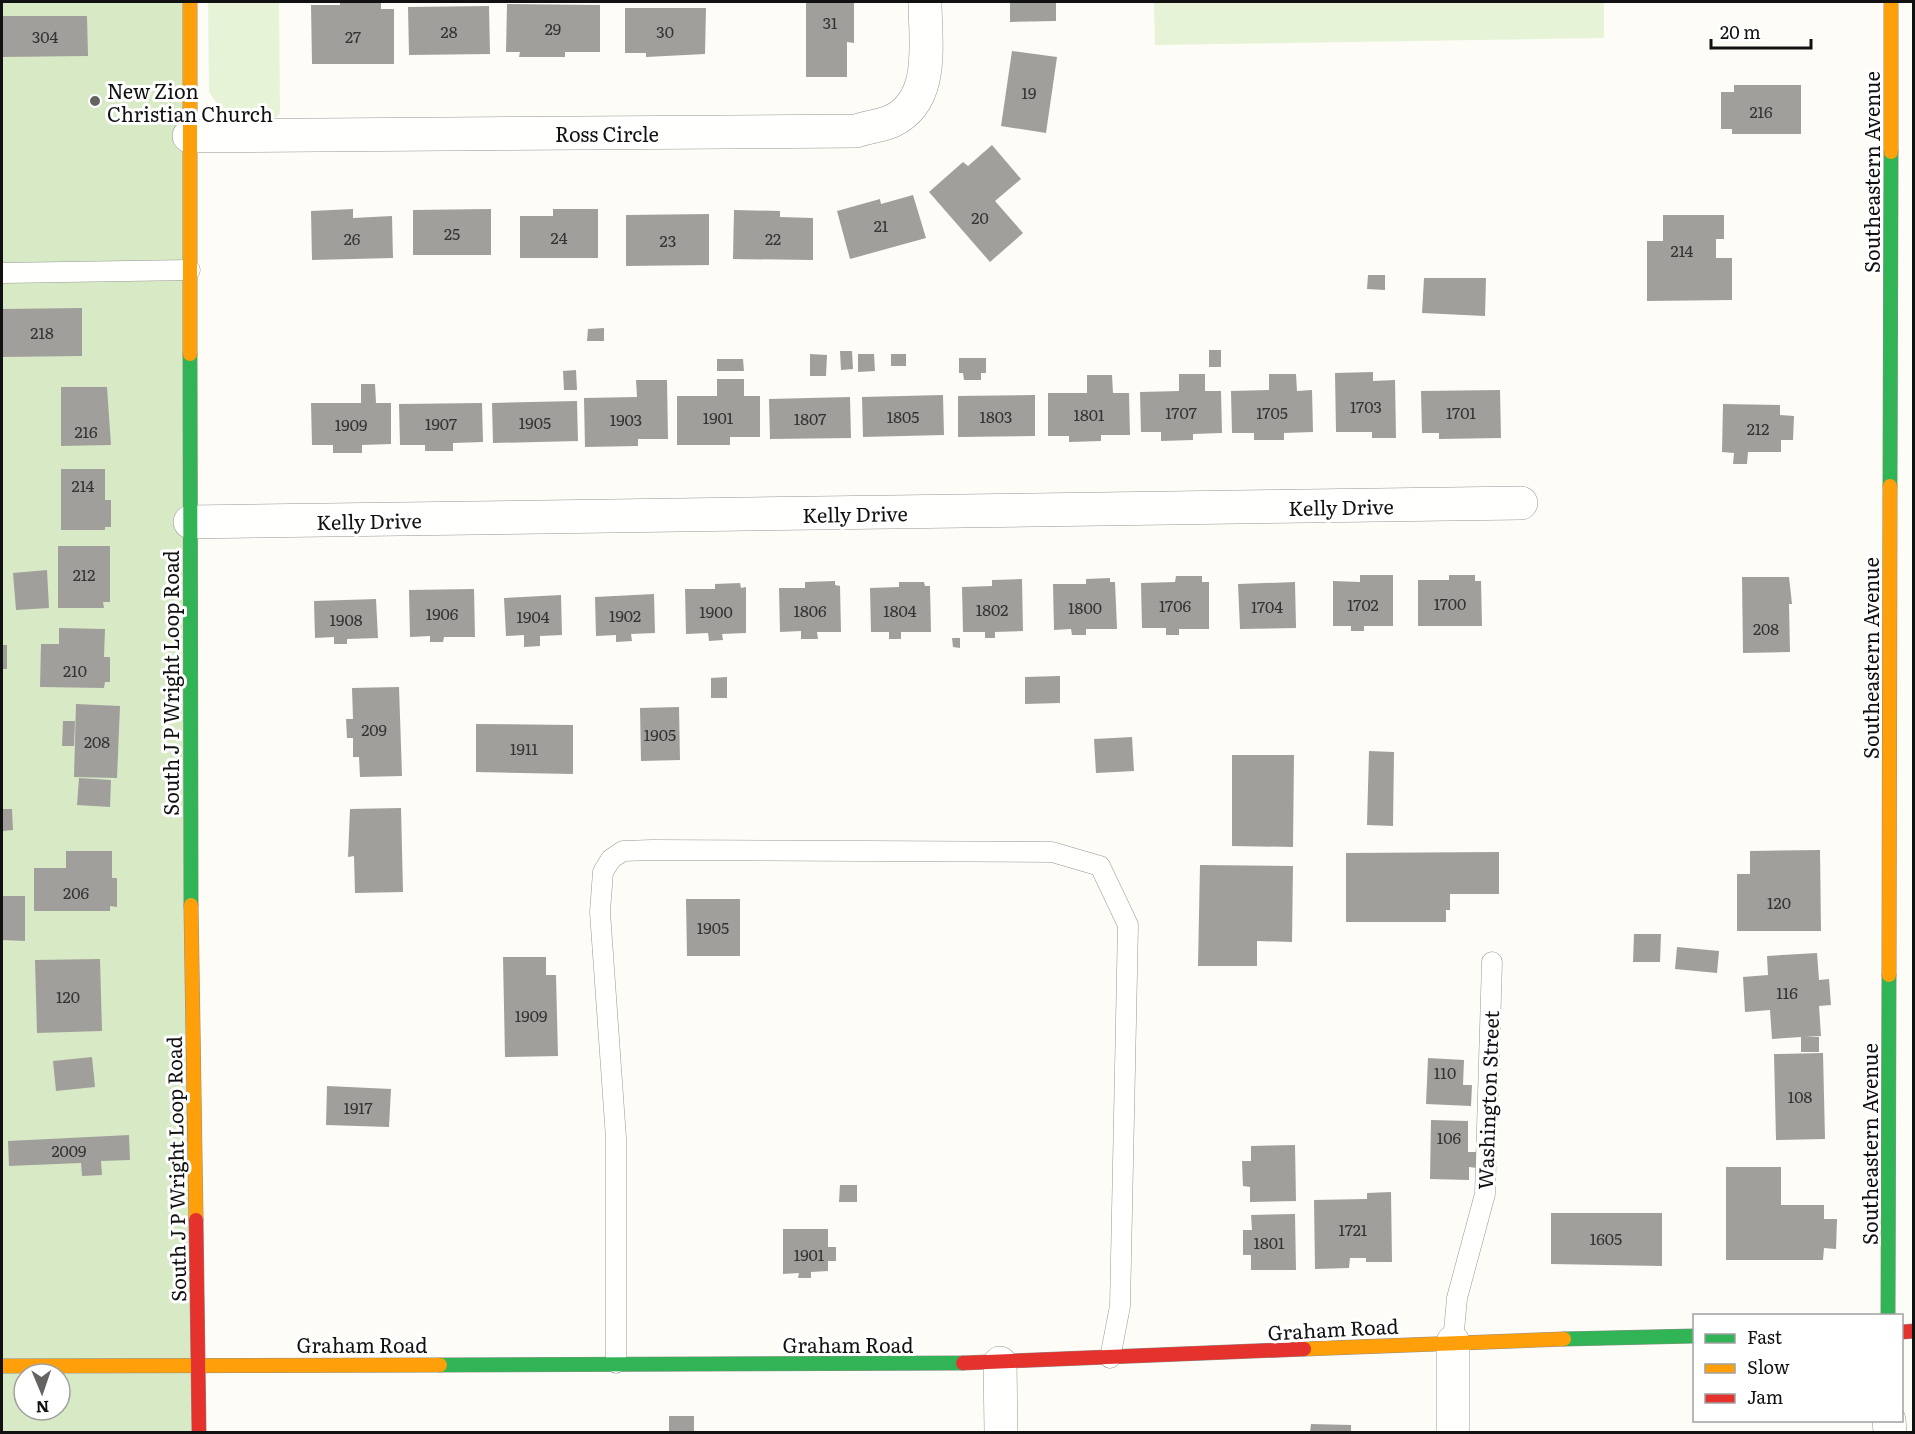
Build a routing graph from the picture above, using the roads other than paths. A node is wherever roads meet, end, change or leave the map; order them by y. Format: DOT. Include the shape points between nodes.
graph roads {
  1 [pos="190,2"];
  2 [pos="925,2"];
  3 [pos="1891,2"];
  4 [pos="189,136"];
  5 [pos="190,270"];
  6 [pos="2,273"];
  7 [pos="1521,503"];
  8 [pos="190,522"];
  9 [pos="1492,962"];
  10 [pos="1888,1314"];
  11 [pos="1693,1336"];
  12 [pos="1453,1342"];
  13 [pos="1110,1358"];
  14 [pos="616,1363"];
  15 [pos="1000,1363"];
  16 [pos="197,1364"];
  17 [pos="2,1366"];
  18 [pos="199,1432"];
  19 [pos="1001,1432"];
  20 [pos="1453,1432"];
  1 -- 4 [label="main road, South J P Wright Loop Road"];
  2 -- 4 [label="street, Ross Circle" via="925,79 913,104 893,120 856,131"];
  3 -- 10 [label="main road, Southeastern Avenue"];
  4 -- 5 [label="main road, South J P Wright Loop Road"];
  5 -- 6 [label="lane"];
  5 -- 8 [label="main road, South J P Wright Loop Road"];
  7 -- 8 [label="street, Kelly Drive"];
  8 -- 16 [label="main road, South J P Wright Loop Road"];
  9 -- 12 [label="lane, Washington Street" via="1485,1194 1457,1298"];
  11 -- 12 [label="main road, Graham Road"];
  12 -- 13 [label="main road, Graham Road"];
  12 -- 20 [label="street"];
  13 -- 14 [label="lane" via="1120,1306 1128,925 1100,866 1052,852 652,850 623,851 611,859 603,872 601,892 616,1138"];
  13 -- 15 [label="main road, Graham Road"];
  14 -- 15 [label="main road, Graham Road"];
  14 -- 16 [label="main road, Graham Road"];
  15 -- 19 [label="street"];
  16 -- 17 [label="main road, Graham Road"];
  16 -- 18 [label="main road, South J P Wright Loop Road"];
}
